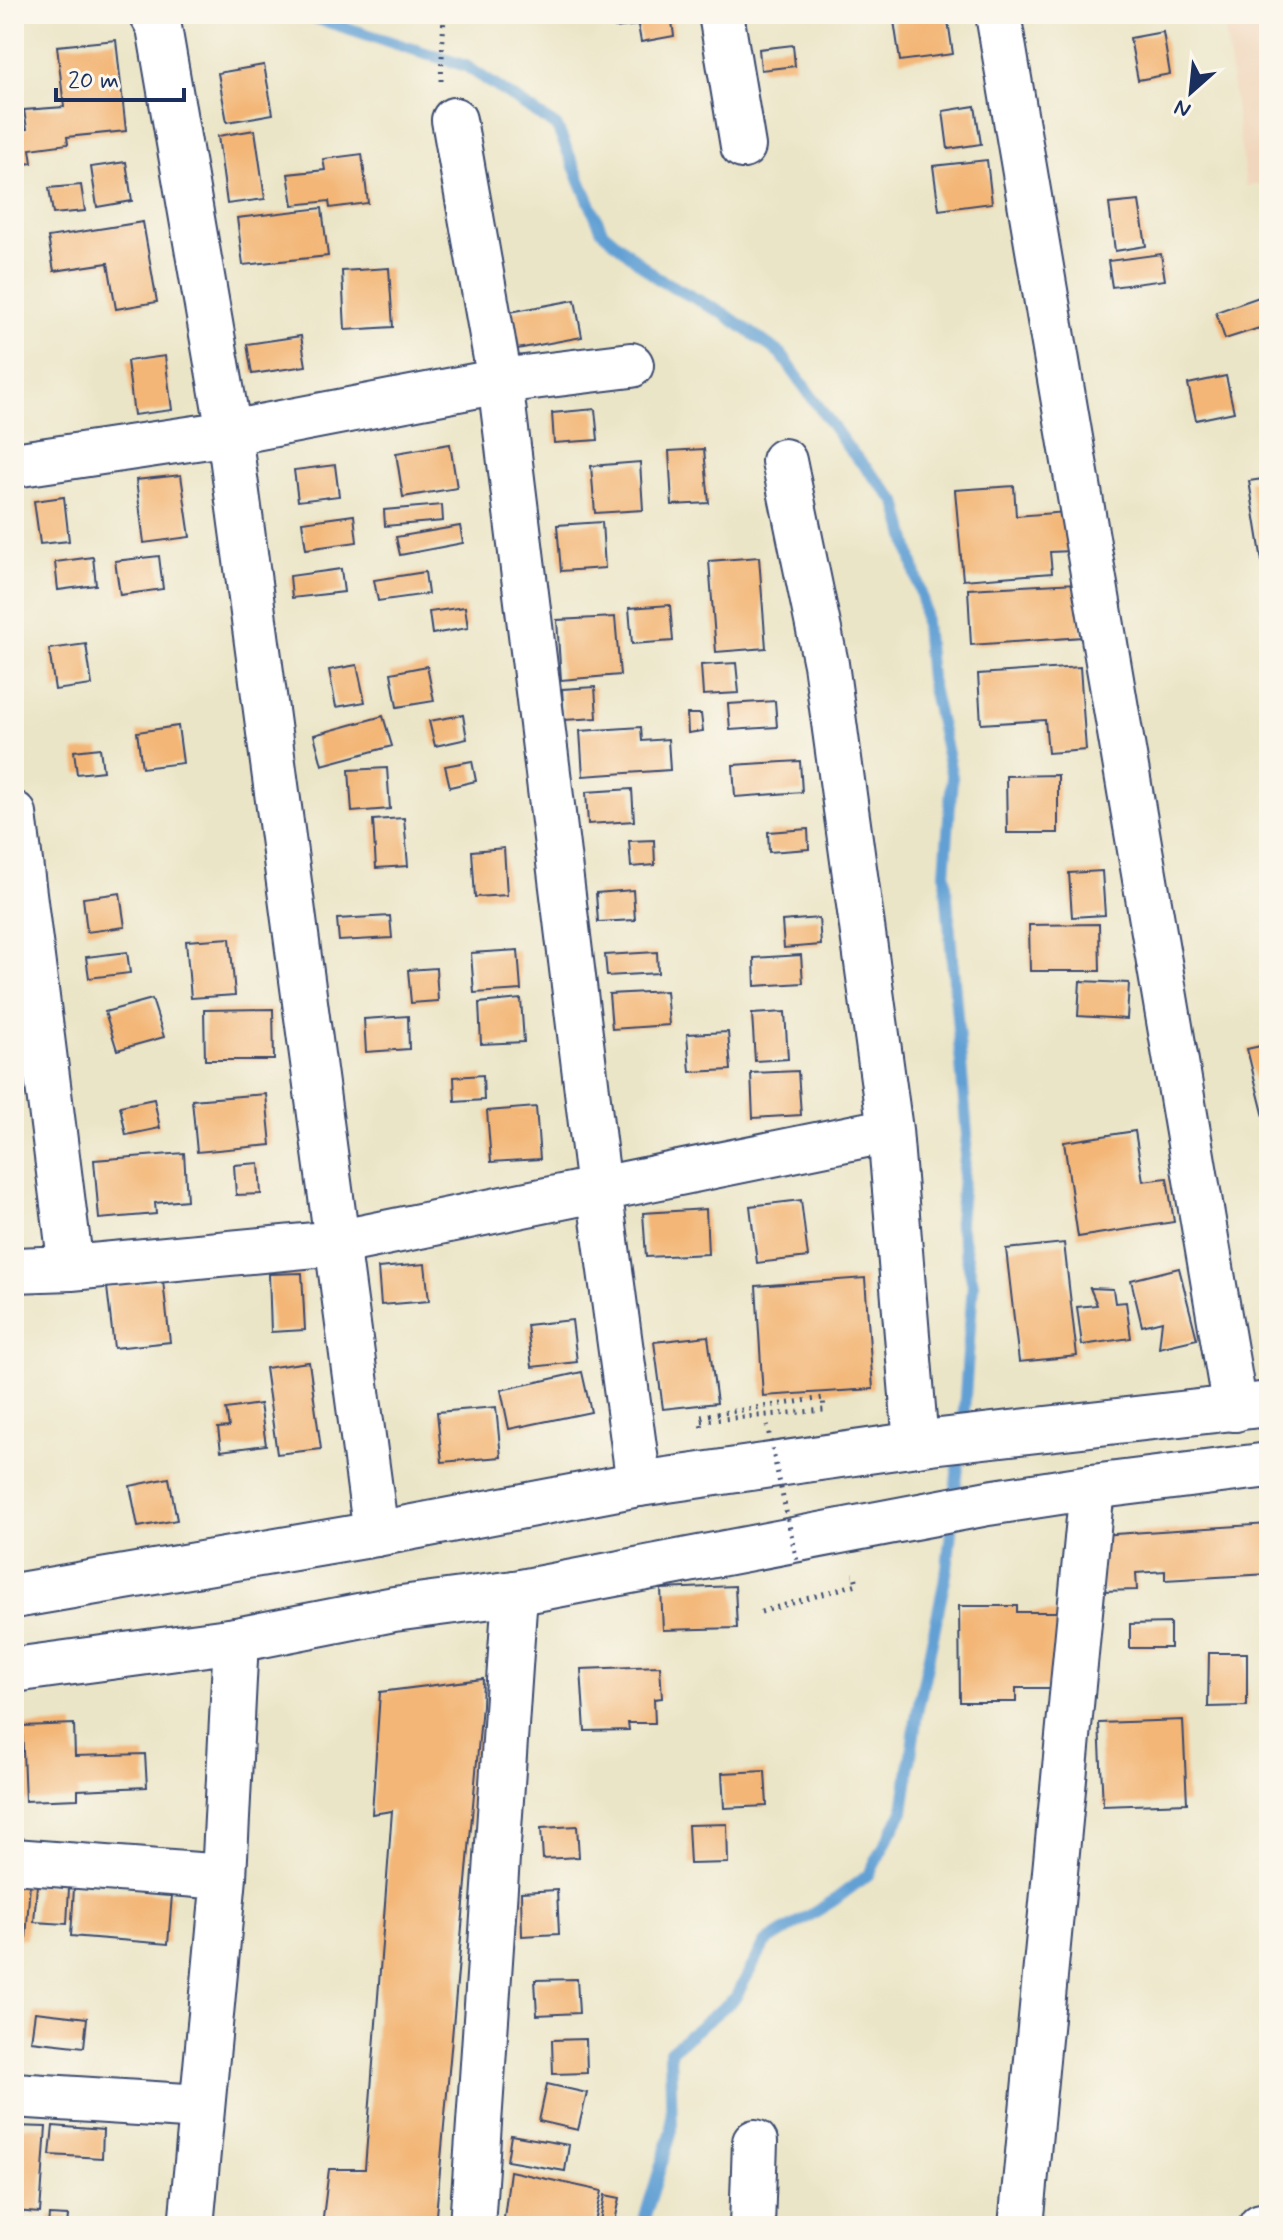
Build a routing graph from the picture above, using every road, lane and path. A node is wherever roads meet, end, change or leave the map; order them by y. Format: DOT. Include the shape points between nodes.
graph roads {
  1 [pos="152,14"];
  2 [pos="721,14"];
  3 [pos="998,14"];
  4 [pos="444,17"];
  5 [pos="439,77"];
  6 [pos="454,120"];
  7 [pos="743,146"];
  8 [pos="631,365"];
  9 [pos="500,381"];
  10 [pos="229,433"];
  11 [pos="784,461"];
  12 [pos="14,465"];
  13 [pos="14,814"];
  14 [pos="890,1130"];
  15 [pos="599,1189"];
  16 [pos="336,1243"];
  17 [pos="71,1268"];
  18 [pos="14,1270"];
  19 [pos="1252,1407"];
  20 [pos="701,1416"];
  21 [pos="754,1427"];
  22 [pos="716,1430"];
  23 [pos="923,1443"];
  24 [pos="1269,1465"];
  25 [pos="639,1484"];
  26 [pos="1092,1487"];
  27 [pos="376,1534"];
  28 [pos="797,1561"];
  29 [pos="515,1593"];
  30 [pos="14,1596"];
  31 [pos="236,1640"];
  32 [pos="14,1670"];
  33 [pos="14,1861"];
  34 [pos="224,1877"];
  35 [pos="14,2095"];
  36 [pos="201,2107"];
  37 [pos="755,2142"];
  38 [pos="1269,2225"];
  39 [pos="191,2226"];
  40 [pos="472,2226"];
  41 [pos="752,2226"];
  42 [pos="1021,2226"];
  43 [pos="1261,2226"];
  1 -- 10 [label="street" via="159,27"];
  2 -- 7 [label="street"];
  3 -- 19 [label="street"];
  4 -- 5 [label="path"];
  6 -- 9 [label="street"];
  8 -- 9 [label="street"];
  9 -- 10 [label="street"];
  9 -- 15 [label="street"];
  10 -- 12 [label="street"];
  10 -- 16 [label="street"];
  11 -- 14 [label="street" via="826,664"];
  13 -- 17 [label="street"];
  14 -- 15 [label="street"];
  14 -- 23 [label="street"];
  15 -- 16 [label="street"];
  15 -- 25 [label="street"];
  16 -- 17 [label="street"];
  16 -- 27 [label="street"];
  17 -- 18 [label="street"];
  19 -- 23 [label="street"];
  20 -- 22 [label="path" via="823,1398 824,1410 700,1421 703,1432"];
  21 -- 28 [label="path, bridge" via="767,1425"];
  23 -- 25 [label="street"];
  24 -- 26 [label="street"];
  25 -- 27 [label="street"];
  26 -- 29 [label="street"];
  26 -- 42 [label="street"];
  27 -- 30 [label="street"];
  29 -- 31 [label="street" via="394,1609"];
  29 -- 40 [label="street"];
  31 -- 32 [label="street"];
  31 -- 34 [label="street"];
  33 -- 34 [label="street"];
  34 -- 36 [label="street"];
  35 -- 36 [label="street"];
  36 -- 39 [label="street"];
  37 -- 41 [label="street"];
  38 -- 43 [label="street"];
}
